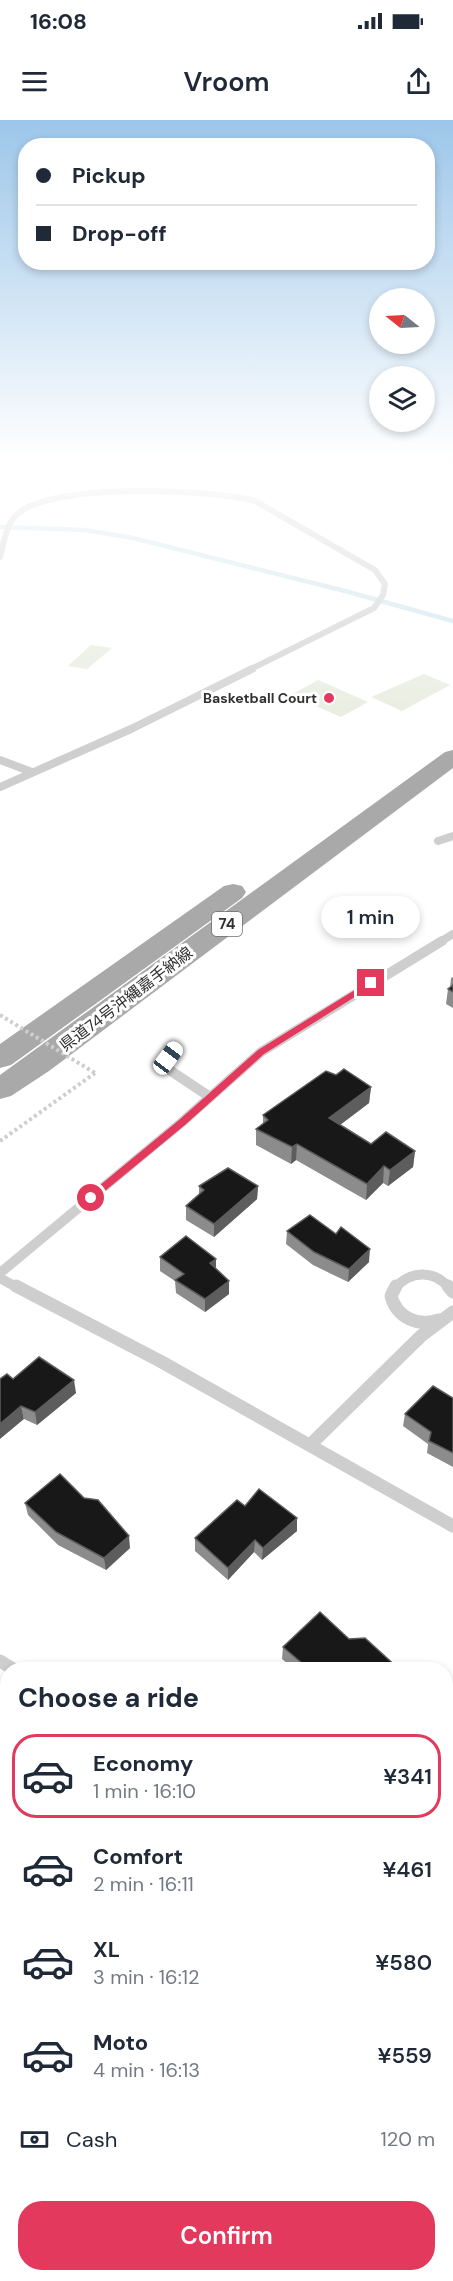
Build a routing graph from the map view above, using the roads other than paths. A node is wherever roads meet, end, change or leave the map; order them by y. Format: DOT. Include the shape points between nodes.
graph roads {
  1 [pos="350,556"];
  2 [pos="453,733"];
  3 [pos="453,756"];
  4 [pos="0,760"];
  5 [pos="32,772"];
  6 [pos="0,787"];
  7 [pos="453,836"];
  8 [pos="438,841"];
  9 [pos="453,934"];
  10 [pos="175,1048"];
  11 [pos="0,1059"];
  12 [pos="0,1089"];
  13 [pos="210,1097"];
  14 [pos="0,1276"];
  15 [pos="453,1292"];
  16 [pos="452,1312"];
  17 [pos="310,1445"];
  18 [pos="453,1526"];
  1 -- 5 [label="lane" via="375,570 385,584 374,608 131,729"];
  2 -- 11 [label="main road, 県道74号沖縄嘉手納線 / 74"];
  3 -- 12 [label="main road, 県道74号沖縄嘉手納線 / 74"];
  4 -- 5 [label="lane"];
  5 -- 6 [label="lane"];
  7 -- 8 [label="lane"];
  9 -- 13 [label="lane" via="261,1052"];
  10 -- 13 [label="lane" via="168,1058 168,1069"];
  13 -- 14 [label="lane"];
  14 -- 17 [label="lane"];
  15 -- 16 [label="lane" via="446,1282 427,1274 411,1275 392,1290 391,1298 397,1311 425,1323 436,1322"];
  16 -- 17 [label="lane" via="421,1336"];
  17 -- 18 [label="lane"];
}
